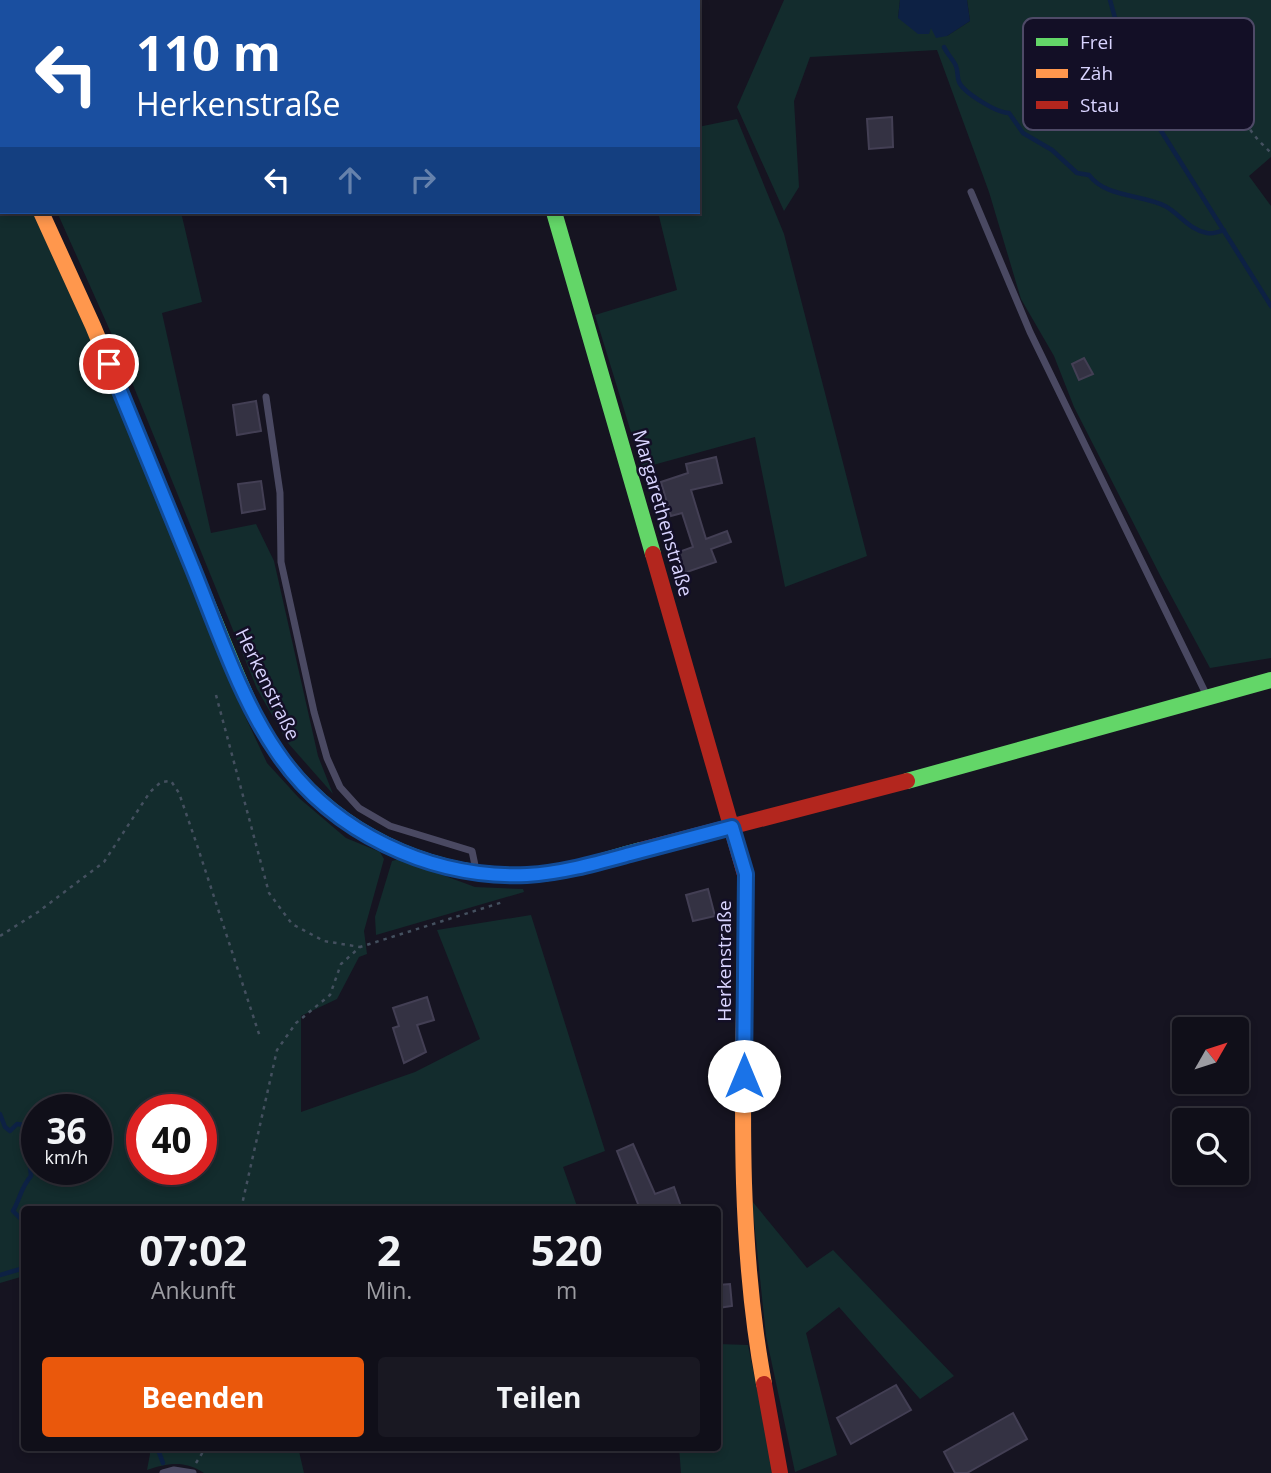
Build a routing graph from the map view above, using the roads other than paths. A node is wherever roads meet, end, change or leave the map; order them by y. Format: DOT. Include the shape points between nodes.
graph roads {
  1 [pos="971,192"];
  2 [pos="42,214"];
  3 [pos="555,214"];
  4 [pos="266,397"];
  5 [pos="1271,680"];
  6 [pos="1208,698"];
  7 [pos="732,827"];
  8 [pos="477,873"];
  9 [pos="191,1472"];
  10 [pos="163,1473"];
  11 [pos="780,1473"];
  1 -- 6 [label="lane" via="1030,332"];
  2 -- 8 [label="main road, Herkenstraße" via="100,341 246,696 277,753 307,788 382,844 420,860"];
  3 -- 7 [label="main road, Margarethenstraße"];
  4 -- 8 [label="lane" via="280,493 281,562 327,758 340,787 359,808 390,826 472,851"];
  5 -- 6 [label="main road, Herkenstraße"];
  6 -- 7 [label="main road, Herkenstraße"];
  7 -- 8 [label="main road, Herkenstraße" via="565,870 527,875"];
  7 -- 11 [label="main road, Herkenstraße" via="746,874 747,1237 756,1342"];
  9 -- 10 [label="lane"];
}
